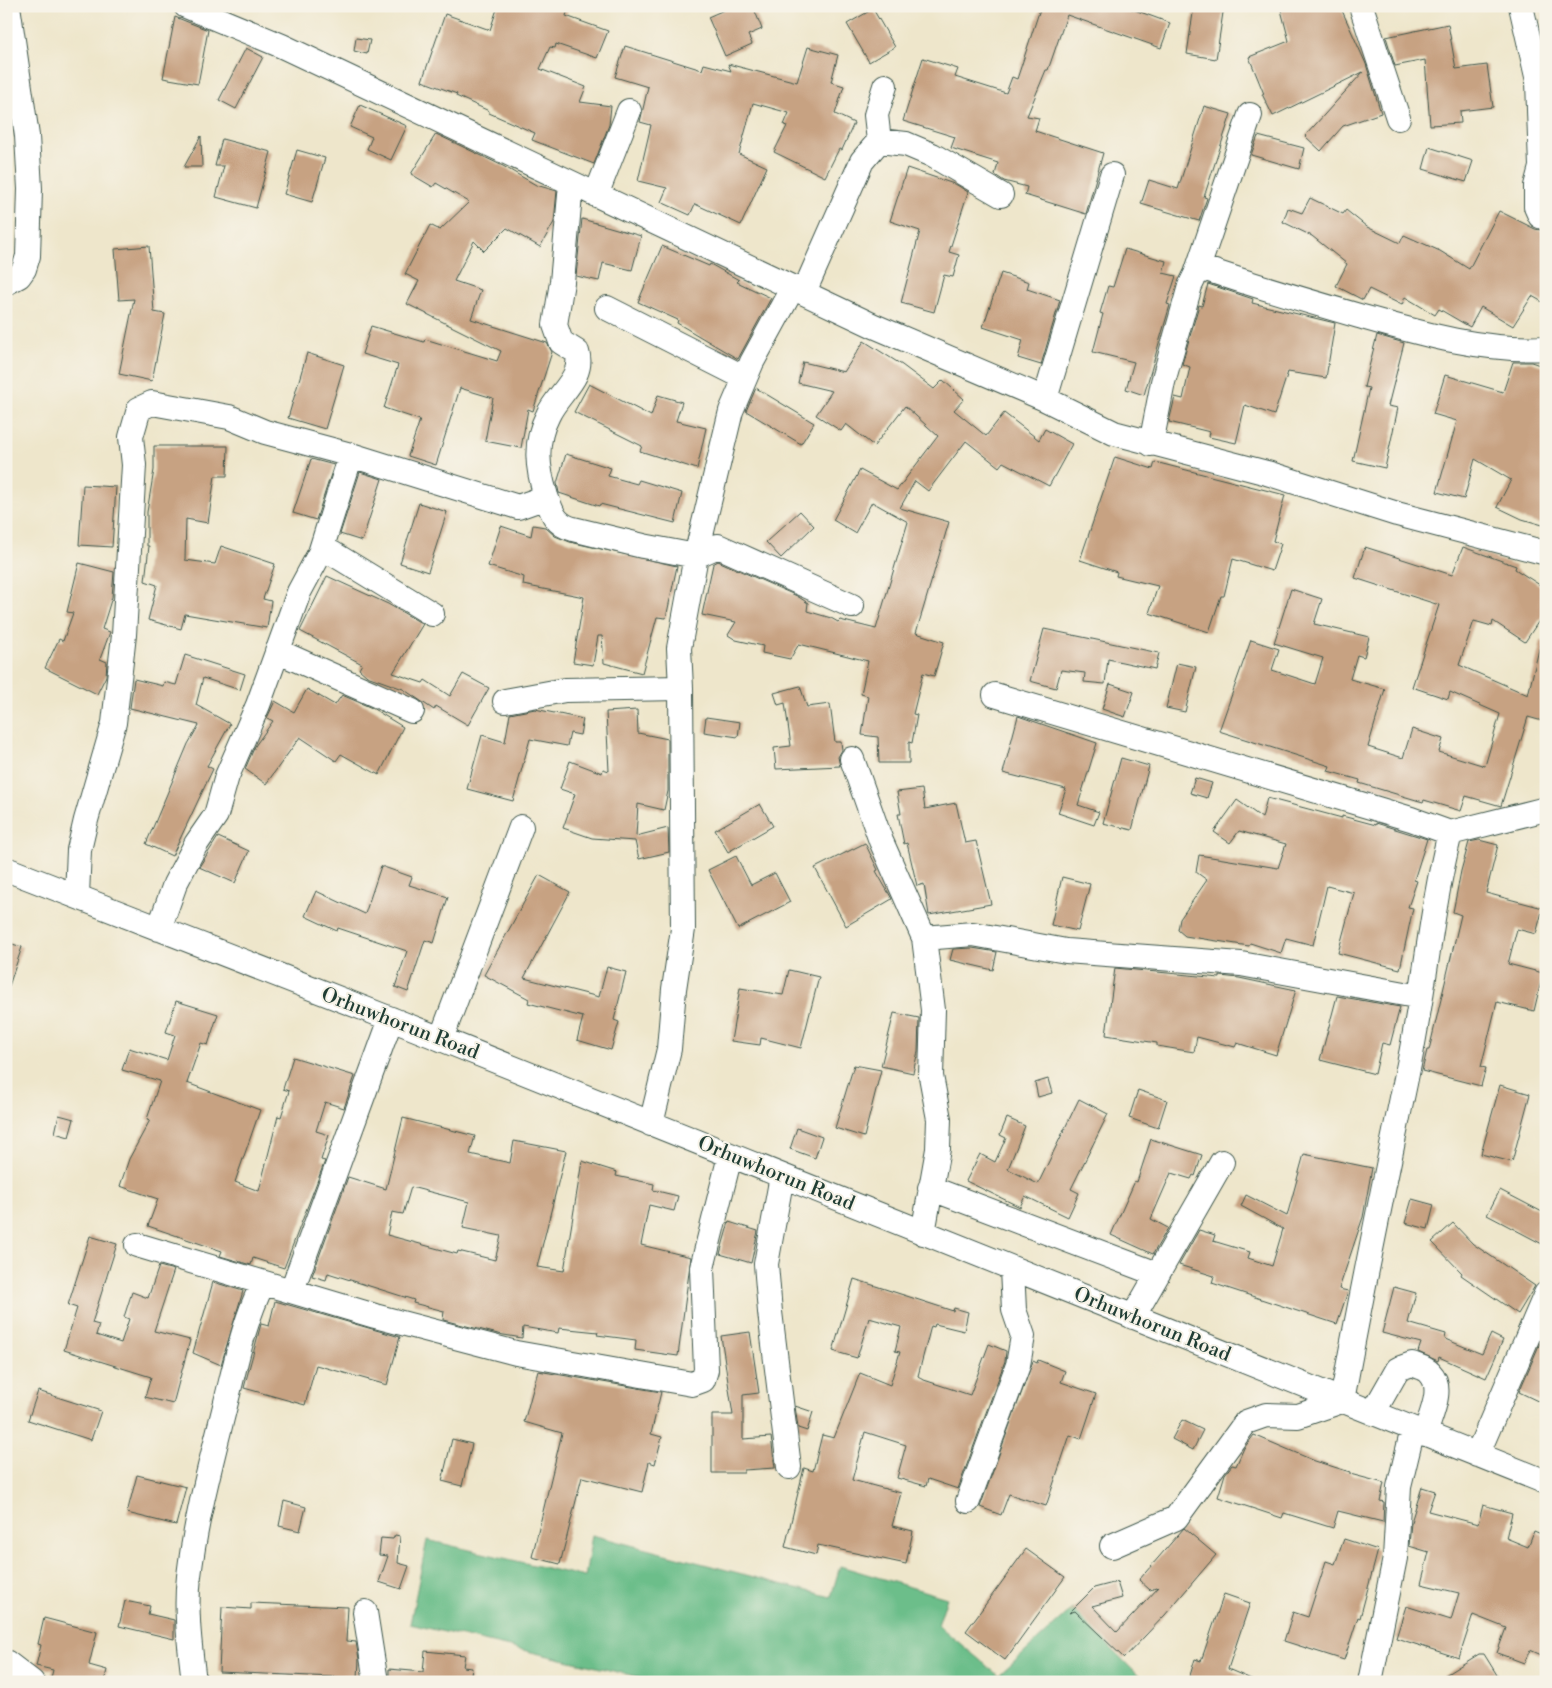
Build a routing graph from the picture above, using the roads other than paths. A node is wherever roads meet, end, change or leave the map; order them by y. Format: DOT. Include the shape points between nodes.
graph roads {
  1 [pos="8,6"];
  2 [pos="186,6"];
  3 [pos="1361,6"];
  4 [pos="1521,6"];
  5 [pos="885,86"];
  6 [pos="629,111"];
  7 [pos="1250,115"];
  8 [pos="1398,118"];
  9 [pos="879,141"];
  10 [pos="1112,175"];
  11 [pos="571,184"];
  12 [pos="596,195"];
  13 [pos="1001,195"];
  14 [pos="1546,218"];
  15 [pos="1196,274"];
  16 [pos="6,283"];
  17 [pos="798,289"];
  18 [pos="607,308"];
  19 [pos="1546,348"];
  20 [pos="745,378"];
  21 [pos="1045,399"];
  22 [pos="1151,444"];
  23 [pos="351,455"];
  24 [pos="546,497"];
  25 [pos="320,553"];
  26 [pos="1546,553"];
  27 [pos="696,556"];
  28 [pos="852,606"];
  29 [pos="432,614"];
  30 [pos="277,651"];
  31 [pos="681,688"];
  32 [pos="995,695"];
  33 [pos="505,701"];
  34 [pos="412,711"];
  35 [pos="852,759"];
  36 [pos="1546,809"];
  37 [pos="521,827"];
  38 [pos="1450,833"];
  39 [pos="6,869"];
  40 [pos="76,896"];
  41 [pos="159,929"];
  42 [pos="924,938"];
  43 [pos="1422,997"];
  44 [pos="391,1019"];
  45 [pos="441,1039"];
  46 [pos="651,1124"];
  47 [pos="730,1156"];
  48 [pos="1222,1162"];
  49 [pos="782,1176"];
  50 [pos="930,1188"];
  51 [pos="923,1233"];
  52 [pos="137,1245"];
  53 [pos="1012,1269"];
  54 [pos="1158,1274"];
  55 [pos="263,1283"];
  56 [pos="292,1290"];
  57 [pos="1546,1294"];
  58 [pos="1132,1317"];
  59 [pos="1342,1401"];
  60 [pos="1373,1414"];
  61 [pos="1419,1432"];
  62 [pos="1477,1455"];
  63 [pos="789,1467"];
  64 [pos="1546,1482"];
  65 [pos="968,1501"];
  66 [pos="1112,1546"];
  67 [pos="365,1612"];
  68 [pos="6,1662"];
  69 [pos="32,1682"];
  70 [pos="194,1682"];
  71 [pos="376,1682"];
  72 [pos="1370,1682"];
  1 -- 16 [label="street" via="27,136 30,189 28,256 19,276"];
  2 -- 11 [label="street" via="282,46"];
  3 -- 8 [label="street"];
  4 -- 14 [label="street" via="1538,81 1541,167 1536,186 1536,207 1540,216"];
  5 -- 9 [label="street" via="876,115"];
  6 -- 12 [label="street"];
  7 -- 15 [label="street"];
  9 -- 13 [label="street" via="906,144"];
  9 -- 17 [label="street" via="862,161"];
  10 -- 21 [label="street"];
  11 -- 12 [label="street"];
  11 -- 24 [label="street" via="556,325 561,342 577,352 580,362 576,375 553,404 540,440 537,469"];
  12 -- 17 [label="street"];
  15 -- 19 [label="street" via="1206,269 1264,289 1447,339 1524,350"];
  15 -- 22 [label="street" via="1163,382"];
  17 -- 20 [label="street"];
  17 -- 21 [label="street" via="874,326"];
  18 -- 20 [label="street"];
  20 -- 27 [label="street" via="731,411"];
  21 -- 22 [label="street" via="1114,433"];
  22 -- 26 [label="street" via="1267,473 1397,514"];
  23 -- 24 [label="street" via="518,507"];
  23 -- 25 [label="street"];
  23 -- 40 [label="street" via="265,432 229,417 152,403 139,409 131,437 134,465 124,635 114,723 79,850"];
  24 -- 27 [label="street" via="554,518 564,526"];
  25 -- 29 [label="street" via="332,552"];
  25 -- 30 [label="street" via="299,592"];
  27 -- 28 [label="street" via="718,546"];
  27 -- 31 [label="street" via="679,648"];
  30 -- 34 [label="street"];
  30 -- 41 [label="street" via="227,776 216,815 175,884"];
  31 -- 33 [label="street" via="566,690"];
  31 -- 46 [label="street" via="683,929 669,1049"];
  32 -- 38 [label="street"];
  35 -- 42 [label="street" via="881,841"];
  36 -- 38 [label="street"];
  37 -- 45 [label="street"];
  38 -- 43 [label="street" via="1439,872"];
  39 -- 40 [label="street, Orhuwhorun Road"];
  40 -- 41 [label="street, Orhuwhorun Road"];
  41 -- 44 [label="street, Orhuwhorun Road"];
  42 -- 43 [label="street" via="973,934 1066,951 1241,964"];
  42 -- 50 [label="street" via="934,1010 931,1076 939,1119 938,1149"];
  43 -- 59 [label="street" via="1368,1255"];
  44 -- 45 [label="street, Orhuwhorun Road"];
  44 -- 56 [label="street"];
  45 -- 46 [label="street, Orhuwhorun Road"];
  46 -- 47 [label="street, Orhuwhorun Road"];
  47 -- 49 [label="street, Orhuwhorun Road"];
  47 -- 56 [label="street" via="702,1268 706,1370 703,1380 692,1384 516,1353 375,1316"];
  48 -- 54 [label="street"];
  49 -- 51 [label="street, Orhuwhorun Road"];
  49 -- 63 [label="street" via="766,1264"];
  50 -- 51 [label="street"];
  50 -- 54 [label="street"];
  51 -- 53 [label="street, Orhuwhorun Road"];
  52 -- 55 [label="street"];
  53 -- 58 [label="street, Orhuwhorun Road"];
  53 -- 65 [label="street" via="1014,1310 1023,1336 1018,1365"];
  54 -- 58 [label="street"];
  55 -- 56 [label="street"];
  55 -- 70 [label="street" via="249,1310 205,1487 190,1568 188,1631"];
  57 -- 62 [label="street"];
  58 -- 59 [label="street, Orhuwhorun Road"];
  59 -- 60 [label="street, Orhuwhorun Road"];
  59 -- 66 [label="street" via="1298,1416 1266,1415 1246,1422 1176,1518"];
  60 -- 61 [label="street, Orhuwhorun Road"];
  60 -- 61 [label="street" via="1398,1369 1412,1364 1430,1372 1437,1384 1436,1395"];
  61 -- 62 [label="street, Orhuwhorun Road"];
  61 -- 72 [label="street" via="1398,1487 1395,1558"];
  62 -- 64 [label="street, Orhuwhorun Road"];
  67 -- 71 [label="street"];
  68 -- 69 [label="street"];
}
